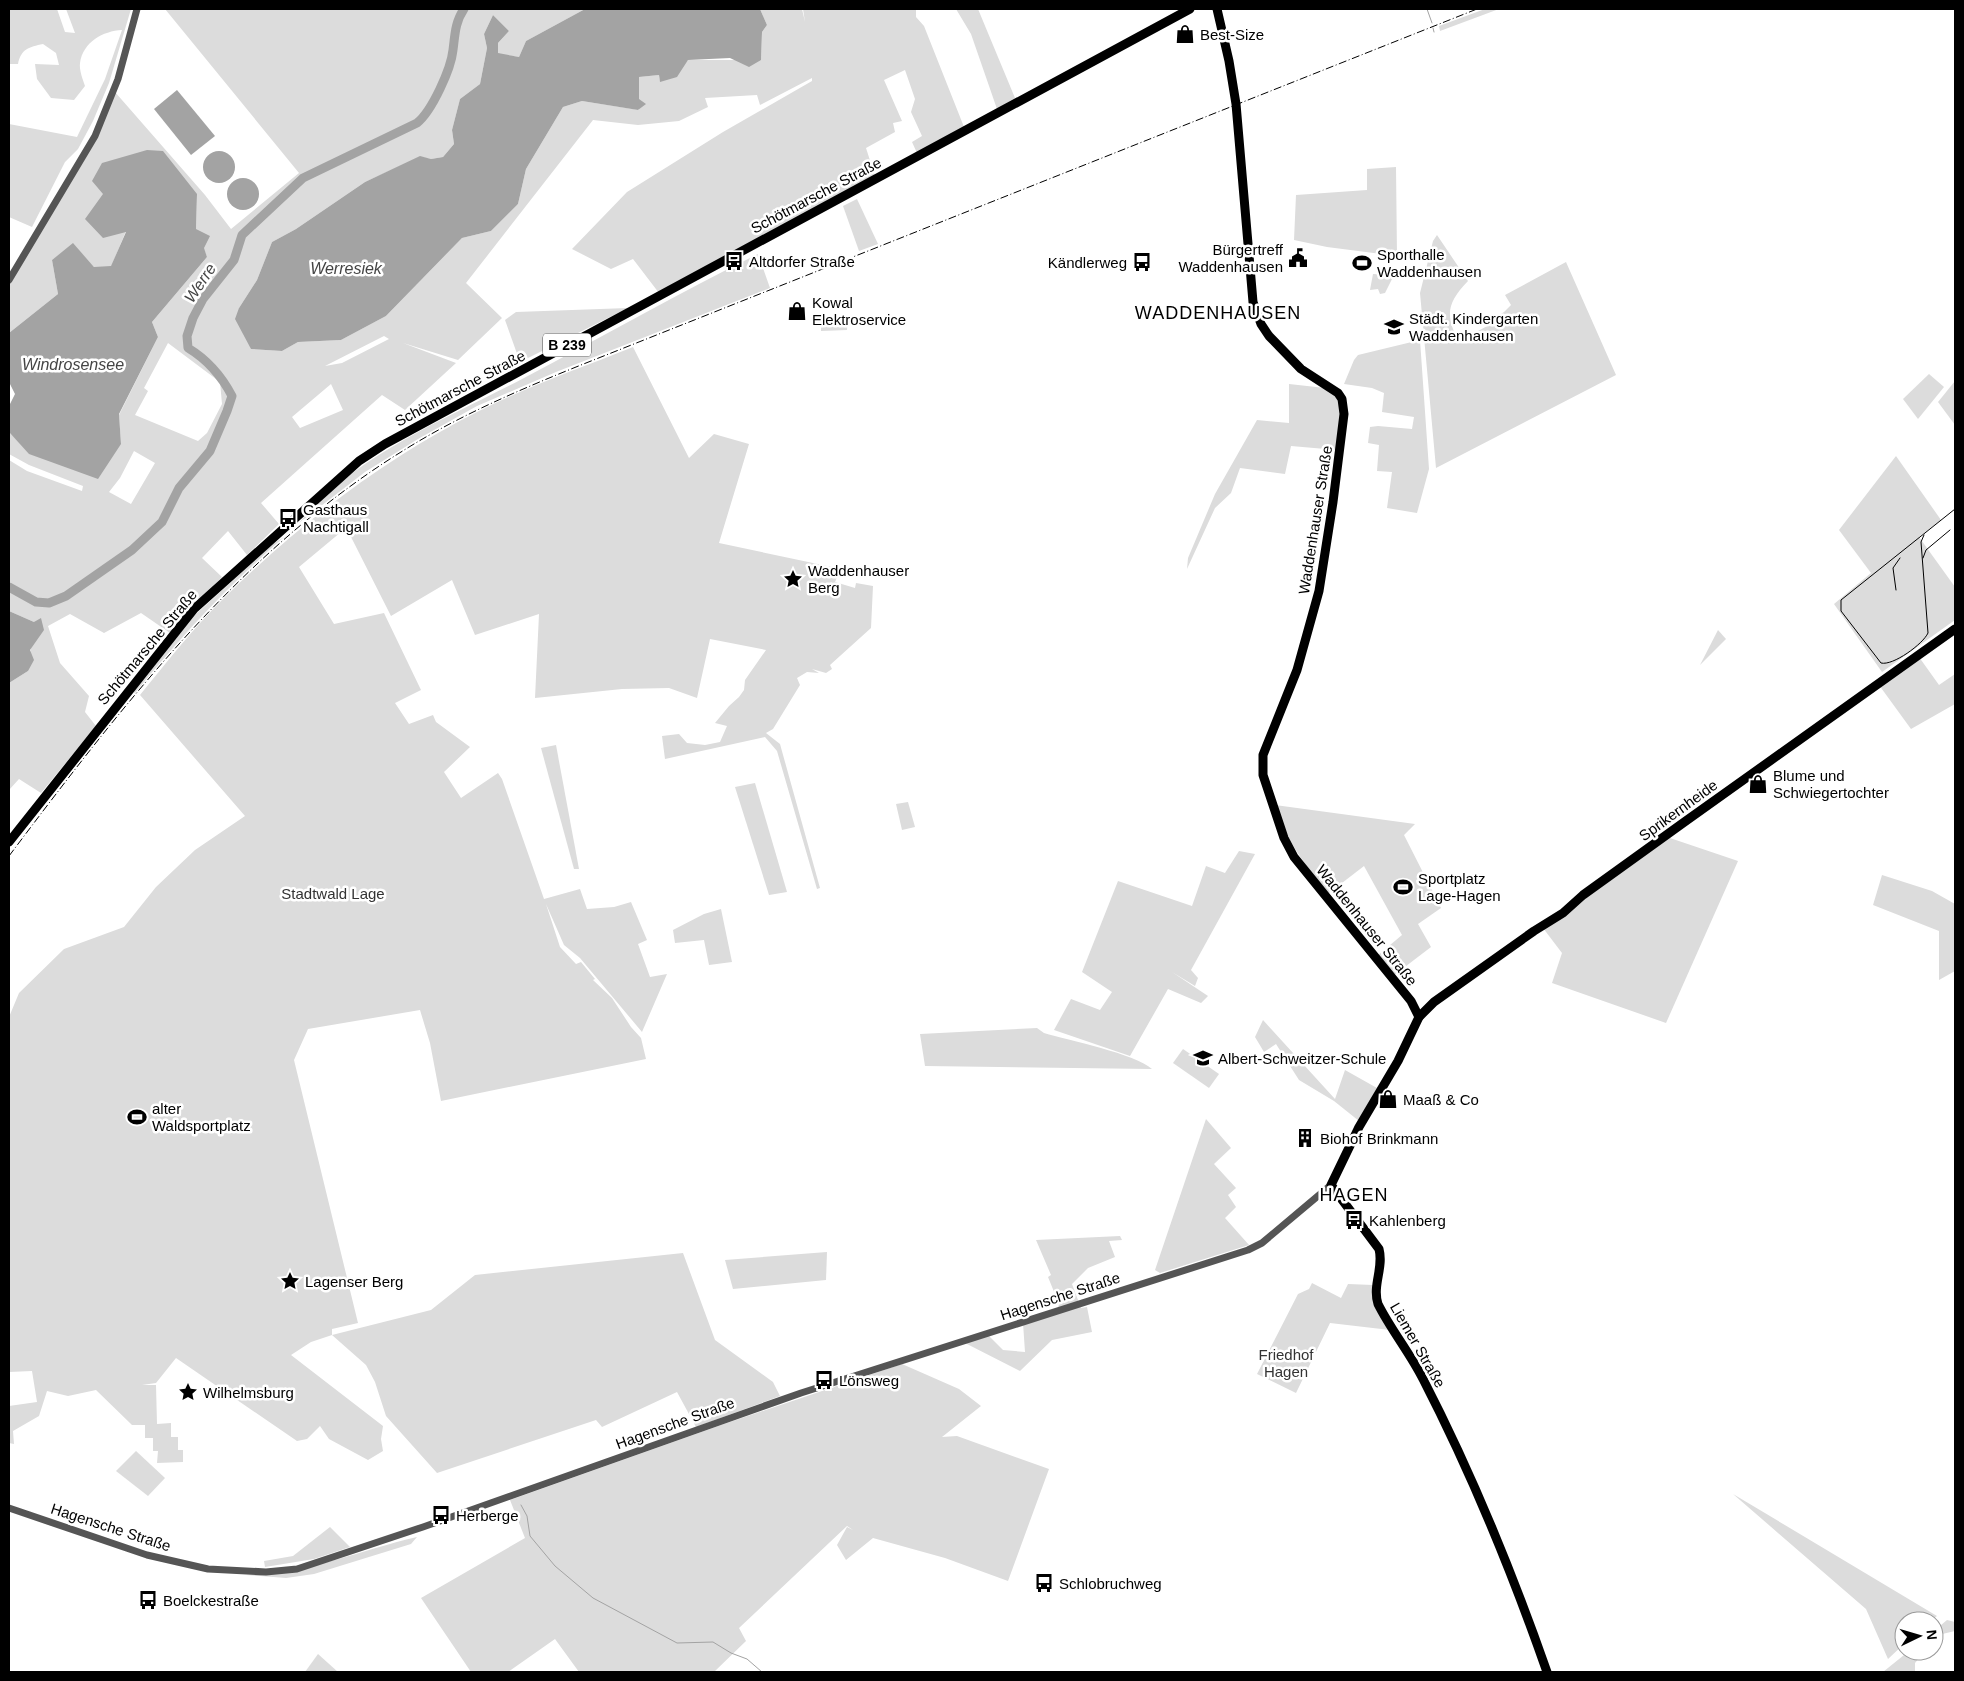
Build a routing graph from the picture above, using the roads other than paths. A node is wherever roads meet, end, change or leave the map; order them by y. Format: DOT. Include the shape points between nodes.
graph roads {
  1 [pos="137,9"];
  2 [pos="1190,9"];
  3 [pos="1217,9"];
  4 [pos="9,280"];
  5 [pos="1955,628"];
  6 [pos="9,842"];
  7 [pos="1420,1017"];
  8 [pos="1331,1186"];
  9 [pos="9,1508"];
  10 [pos="1547,1672"];
  1 -- 4 [label="street" via="118,80 95,136"];
  2 -- 6 [label="main road, Schötmarsche Straße / B 239" via="385,444 359,461 194,608"];
  3 -- 7 [label="main road, Waddenhauser Straße" via="1236,104 1253,302 1269,336 1301,369 1338,392 1344,414 1319,590 1297,670 1263,755 1263,775 1284,838 1294,857 1411,1001"];
  5 -- 7 [label="main road, Sprikernheide" via="1583,895 1564,913 1434,1002"];
  7 -- 8 [label="main road" via="1359,1126"];
  8 -- 9 [label="street, Hagensche Straße" via="1262,1243 1248,1250 801,1393 296,1569 257,1572 208,1569 147,1555"];
  8 -- 10 [label="main road, Liemer Straße" via="1379,1249 1378,1304 1422,1377 1466,1469 1511,1572"];
}
